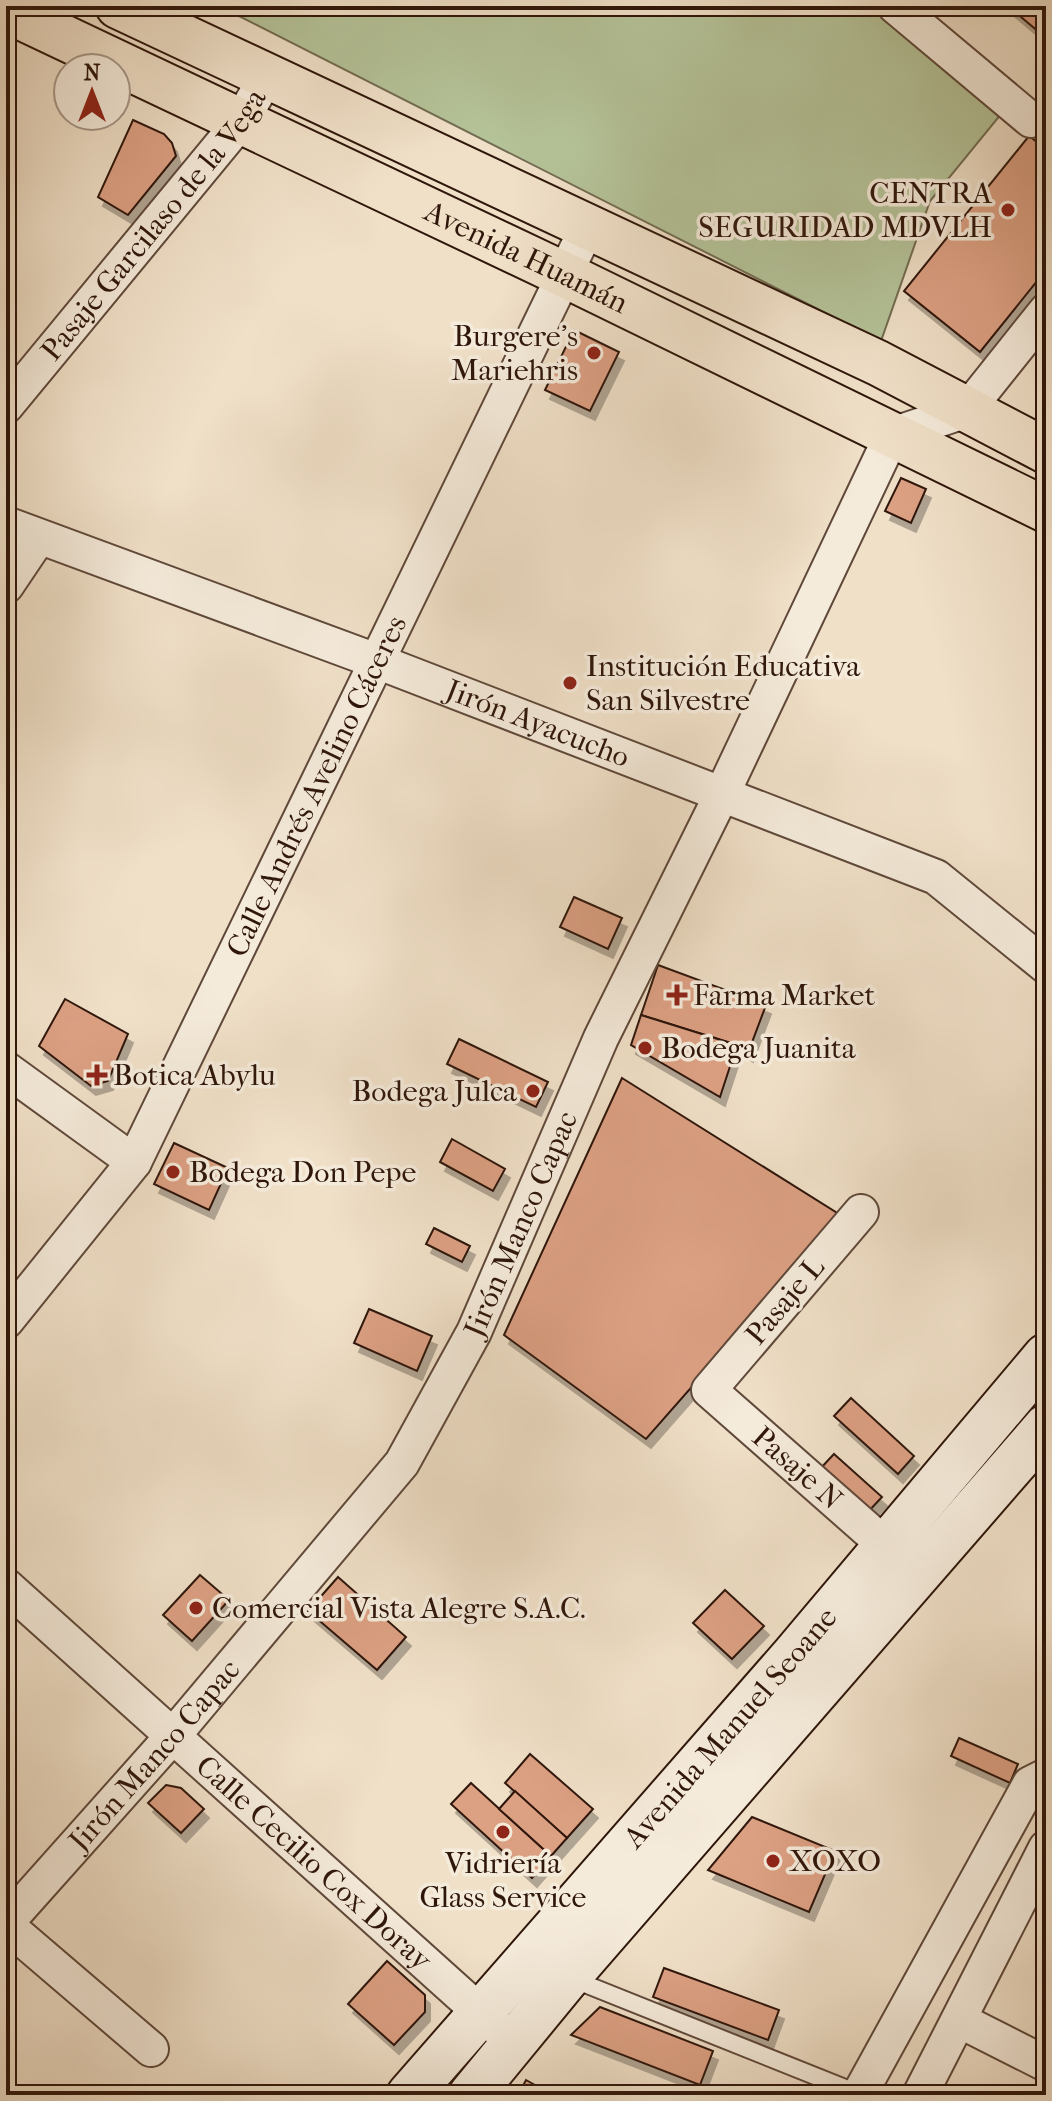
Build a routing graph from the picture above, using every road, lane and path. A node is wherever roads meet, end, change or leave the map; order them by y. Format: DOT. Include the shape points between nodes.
graph roads {
  1 [pos="118,6"];
  2 [pos="895,6"];
  3 [pos="6,10"];
  4 [pos="267,76"];
  5 [pos="1031,120"];
  6 [pos="241,121"];
  7 [pos="588,226"];
  8 [pos="563,274"];
  9 [pos="1046,311"];
  10 [pos="6,406"];
  11 [pos="967,410"];
  12 [pos="892,435"];
  13 [pos="1046,451"];
  14 [pos="1046,510"];
  15 [pos="6,524"];
  16 [pos="39,537"];
  17 [pos="6,586"];
  18 [pos="379,662"];
  19 [pos="722,794"];
  20 [pos="1046,966"];
  21 [pos="6,1069"];
  22 [pos="134,1162"];
  23 [pos="861,1212"];
  24 [pos="6,1321"];
  25 [pos="1040,1374"];
  26 [pos="709,1390"];
  27 [pos="1046,1427"];
  28 [pos="885,1545"];
  29 [pos="6,1586"];
  30 [pos="810,1668"];
  31 [pos="171,1738"];
  32 [pos="1041,1784"];
  33 [pos="1046,1848"];
  34 [pos="6,1924"];
  35 [pos="568,1977"];
  36 [pos="480,2014"];
  37 [pos="959,2020"];
  38 [pos="515,2042"];
  39 [pos="151,2049"];
  40 [pos="1046,2064"];
  41 [pos="859,2094"];
  42 [pos="409,2095"];
  43 [pos="471,2095"];
  44 [pos="920,2095"];
  1 -- 4 [label="main road, Avenida Huamán"];
  2 -- 5 [label="street"];
  3 -- 6 [label="main road, Avenida Huamán"];
  4 -- 6 [label="street, Pasaje Garcilaso de la Vega"];
  4 -- 7 [label="main road, Avenida Huamán"];
  6 -- 8 [label="main road, Avenida Huamán"];
  6 -- 10 [label="street, Pasaje Garcilaso de la Vega"];
  7 -- 8 [label="street, Calle Andrés Avelino Cáceres"];
  7 -- 11 [label="main road, Avenida Huamán"];
  8 -- 12 [label="main road, Avenida Huamán"];
  8 -- 18 [label="street, Calle Andrés Avelino Cáceres"];
  9 -- 11 [label="street"];
  11 -- 12 [label="street"];
  11 -- 13 [label="main road, Avenida Huamán"];
  12 -- 14 [label="main road, Avenida Huamán"];
  12 -- 19 [label="street, Jirón Manco Capac"];
  15 -- 16 [label="street, Jirón Ayacucho"];
  16 -- 17 [label="street"];
  16 -- 18 [label="street, Jirón Ayacucho"];
  18 -- 19 [label="street, Jirón Ayacucho"];
  18 -- 22 [label="street, Calle Andrés Avelino Cáceres"];
  19 -- 20 [label="street, Jirón Ayacucho" via="936,877"];
  19 -- 31 [label="street, Jirón Manco Capac" via="601,1038 474,1332 402,1463"];
  21 -- 22 [label="street"];
  22 -- 24 [label="street, Calle Andrés Avelino Cáceres"];
  23 -- 26 [label="street, Pasaje L"];
  25 -- 28 [label="street, Avenida Manuel Seoane"];
  26 -- 28 [label="street, Pasaje N"];
  27 -- 30 [label="street, Avenida Manuel Seoane"];
  28 -- 30 [label="street, Avenida Manuel Seoane"];
  29 -- 31 [label="street, Calle Cecilio Cox Doray"];
  30 -- 35 [label="street, Avenida Manuel Seoane"];
  30 -- 36 [label="street, Avenida Manuel Seoane"];
  31 -- 34 [label="street, Jirón Manco Capac"];
  31 -- 36 [label="street, Calle Cecilio Cox Doray"];
  32 -- 41 [label="street"];
  33 -- 37 [label="street"];
  34 -- 39 [label="street"];
  35 -- 38 [label="street, Avenida Manuel Seoane"];
  35 -- 41 [label="lane"];
  36 -- 38 [label="street, Calle Cecilio Cox Doray"];
  36 -- 42 [label="street, Avenida Manuel Seoane"];
  37 -- 40 [label="street"];
  37 -- 44 [label="street"];
  38 -- 43 [label="street, Avenida Manuel Seoane"];
}
